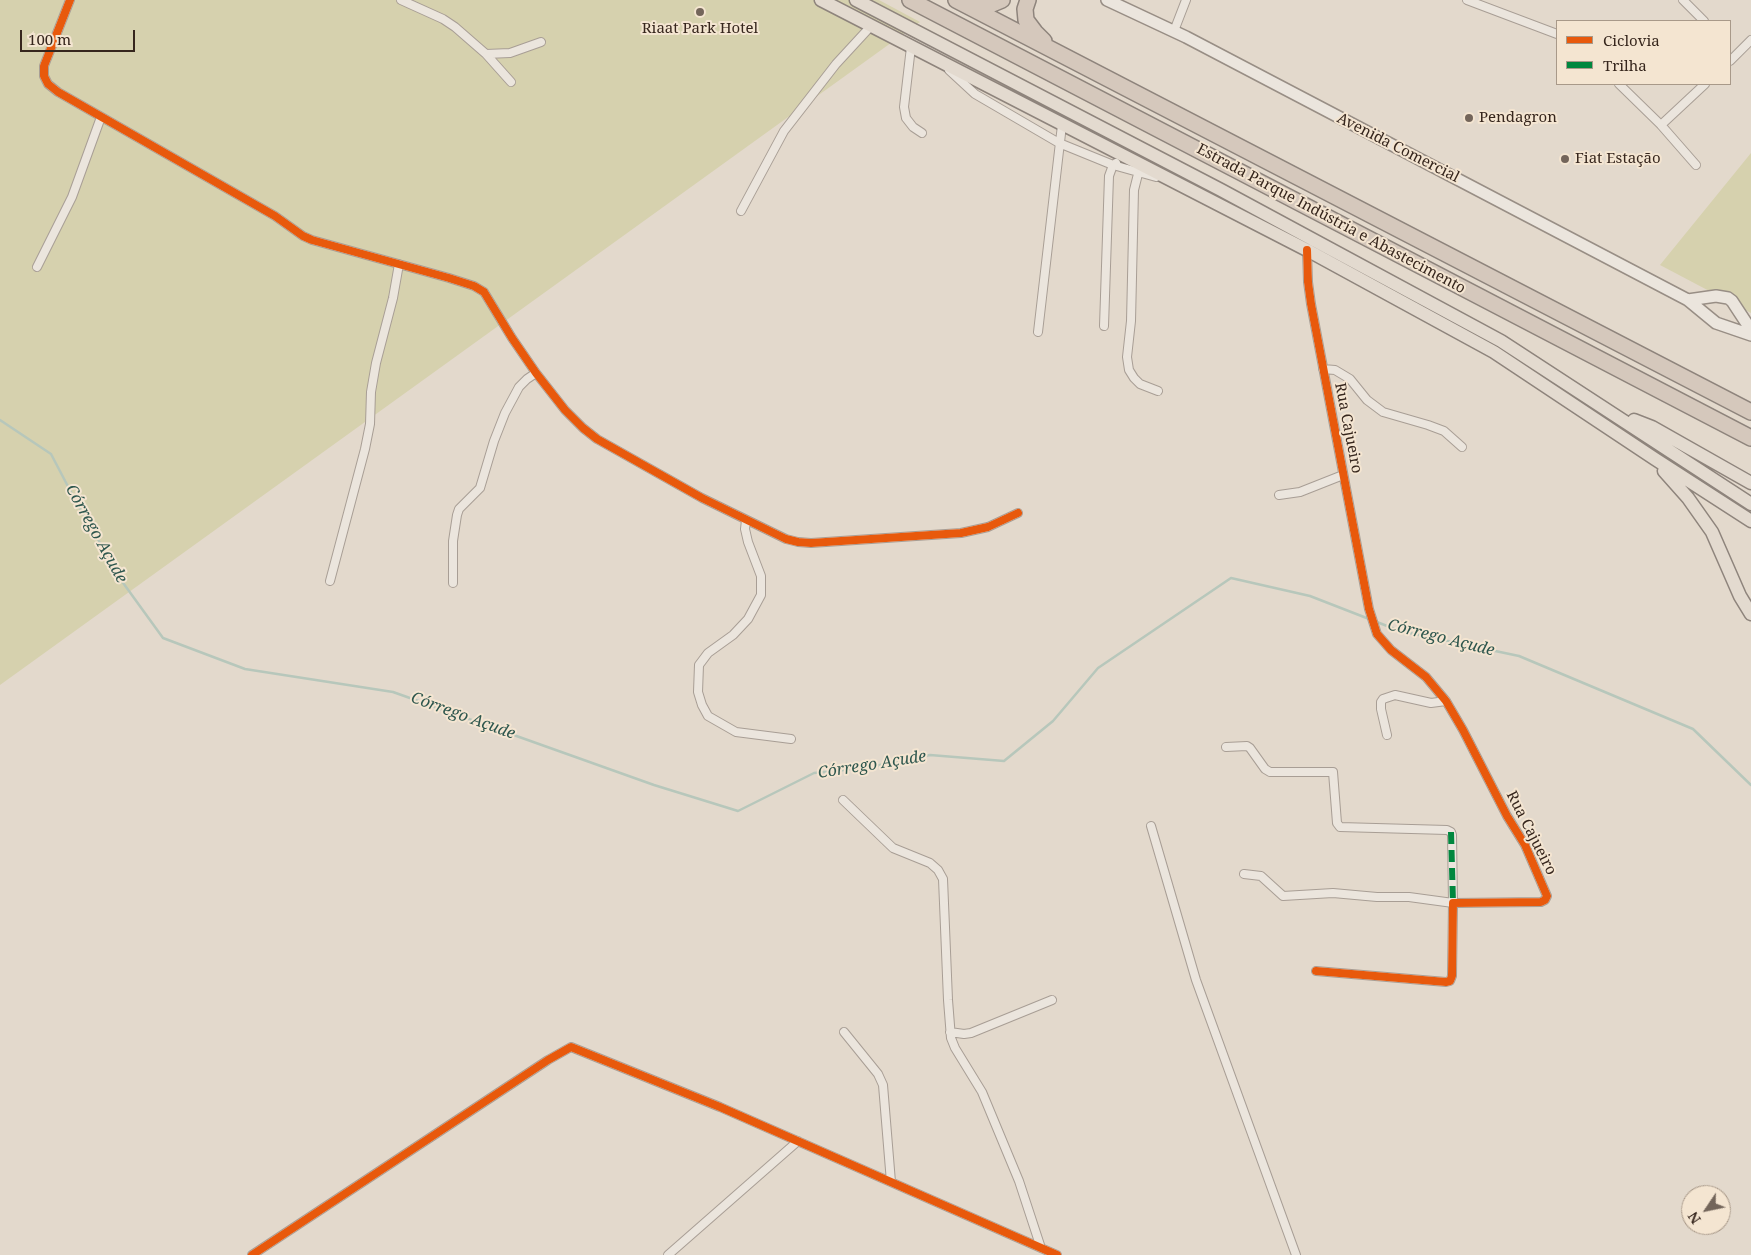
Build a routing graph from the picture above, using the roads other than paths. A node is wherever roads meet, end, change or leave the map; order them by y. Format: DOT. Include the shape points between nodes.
graph roads {
  1 [pos="70,0"];
  2 [pos="401,0"];
  3 [pos="821,0"];
  4 [pos="856,0"];
  5 [pos="910,0"];
  6 [pos="1002,0"];
  7 [pos="1028,0"];
  8 [pos="1107,0"];
  9 [pos="1186,0"];
  10 [pos="1467,0"];
  11 [pos="1684,0"];
  12 [pos="959,2"];
  13 [pos="1703,20"];
  14 [pos="871,26"];
  15 [pos="1174,32"];
  16 [pos="1556,34"];
  17 [pos="1751,40"];
  18 [pos="541,42"];
  19 [pos="911,47"];
  20 [pos="1731,49"];
  21 [pos="486,54"];
  22 [pos="1060,54"];
  23 [pos="1736,54"];
  24 [pos="1731,59"];
  25 [pos="940,62"];
  26 [pos="511,82"];
  27 [pos="1620,85"];
  28 [pos="1704,85"];
  29 [pos="101,117"];
  30 [pos="1062,125"];
  31 [pos="1661,125"];
  32 [pos="922,133"];
  33 [pos="1059,143"];
  34 [pos="1123,156"];
  35 [pos="1113,165"];
  36 [pos="1696,165"];
  37 [pos="1139,169"];
  38 [pos="741,211"];
  39 [pos="1307,250"];
  40 [pos="399,264"];
  41 [pos="37,267"];
  42 [pos="1688,300"];
  43 [pos="1735,305"];
  44 [pos="1726,325"];
  45 [pos="1104,326"];
  46 [pos="1751,330"];
  47 [pos="1038,332"];
  48 [pos="1751,335"];
  49 [pos="1323,369"];
  50 [pos="536,373"];
  51 [pos="1158,391"];
  52 [pos="1608,409"];
  53 [pos="1751,412"];
  54 [pos="1751,438"];
  55 [pos="1462,447"];
  56 [pos="1655,459"];
  57 [pos="1343,475"];
  58 [pos="1751,483"];
  59 [pos="1279,496"];
  60 [pos="1751,504"];
  61 [pos="1018,513"];
  62 [pos="746,520"];
  63 [pos="1751,521"];
  64 [pos="330,581"];
  65 [pos="453,583"];
  66 [pos="1751,614"];
  67 [pos="1446,702"];
  68 [pos="1387,735"];
  69 [pos="791,739"];
  70 [pos="1226,747"];
  71 [pos="842,800"];
  72 [pos="1151,826"];
  73 [pos="1244,874"];
  74 [pos="1453,903"];
  75 [pos="1316,971"];
  76 [pos="1052,1000"];
  77 [pos="844,1032"];
  78 [pos="950,1032"];
  79 [pos="798,1141"];
  80 [pos="891,1182"];
  81 [pos="1041,1248"];
  82 [pos="252,1255"];
  83 [pos="668,1255"];
  84 [pos="1057,1255"];
  85 [pos="1296,1255"];
  1 -- 29 [label="street" via="47,58 44,76 58,92"];
  2 -- 21 [label="street" via="443,19"];
  3 -- 14 [label="main road"];
  4 -- 52 [label="main road" via="1501,340"];
  5 -- 54 [label="highway, Estrada Parque Indústria e Abastecimento"];
  6 -- 12 [label="highway" via="984,7"];
  7 -- 22 [label="highway" via="1026,20"];
  8 -- 15 [label="street, Avenida Comercial"];
  9 -- 15 [label="street"];
  10 -- 16 [label="street"];
  11 -- 13 [label="street"];
  12 -- 22 [label="highway, Estrada Parque Indústria e Abastecimento"];
  14 -- 19 [label="main road"];
  14 -- 38 [label="street" via="836,64 784,131"];
  15 -- 42 [label="street, Avenida Comercial"];
  17 -- 23 [label="street"];
  18 -- 21 [label="street" via="510,53"];
  19 -- 25 [label="main road"];
  19 -- 32 [label="street" via="904,107 906,118"];
  20 -- 23 [label="street"];
  21 -- 26 [label="street"];
  22 -- 53 [label="highway, Estrada Parque Indústria e Abastecimento"];
  23 -- 24 [label="street"];
  25 -- 30 [label="main road"];
  25 -- 33 [label="street" via="975,94"];
  27 -- 31 [label="street"];
  28 -- 31 [label="street"];
  29 -- 40 [label="street" via="276,216 302,236"];
  29 -- 41 [label="street" via="72,197"];
  30 -- 33 [label="street"];
  30 -- 34 [label="main road"];
  31 -- 36 [label="street"];
  33 -- 35 [label="street"];
  33 -- 47 [label="street"];
  34 -- 35 [label="street"];
  34 -- 37 [label="main road"];
  35 -- 37 [label="street"];
  35 -- 45 [label="street" via="1109,176"];
  37 -- 39 [label="main road" via="1168,179"];
  37 -- 51 [label="street" via="1134,190 1127,357 1134,378"];
  39 -- 49 [label="street, Rua Cajueiro" via="1308,282"];
  39 -- 56 [label="main road" via="1494,352"];
  40 -- 50 [label="street" via="474,286 484,292"];
  40 -- 64 [label="street" via="376,364 365,449"];
  42 -- 43 [label="street" via="1724,297"];
  42 -- 44 [label="street, Avenida Comercial" via="1712,321"];
  43 -- 44 [label="street" via="1734,319"];
  43 -- 46 [label="street"];
  44 -- 48 [label="street, Avenida Comercial"];
  49 -- 55 [label="street" via="1335,370 1350,379 1367,400 1383,412 1444,431"];
  49 -- 57 [label="street, Rua Cajueiro"];
  50 -- 62 [label="street" via="565,410 597,439"];
  50 -- 65 [label="street" via="518,387 494,441 480,488 459,509 453,541"];
  52 -- 58 [label="main road" via="1652,427"];
  52 -- 60 [label="main road"];
  56 -- 63 [label="main road"];
  56 -- 66 [label="main road" via="1712,532"];
  57 -- 59 [label="street" via="1300,492"];
  57 -- 67 [label="street, Rua Cajueiro" via="1369,609 1377,634 1391,650 1426,677"];
  61 -- 62 [label="street" via="988,527 961,533 811,543 786,539"];
  62 -- 69 [label="street" via="748,542 761,576 761,595 748,619 708,653 699,665 698,692 708,716 736,732"];
  67 -- 68 [label="street" via="1430,703 1395,695 1383,699 1380,709"];
  67 -- 74 [label="street, Rua Cajueiro" via="1525,846 1547,896 1541,902"];
  70 -- 74 [label="street" via="1247,746 1270,772 1333,772 1340,827 1451,832"];
  71 -- 78 [label="street" via="893,848 930,863 943,879"];
  72 -- 85 [label="street" via="1196,980"];
  73 -- 74 [label="street" via="1260,876 1283,896 1333,893"];
  74 -- 75 [label="street" via="1450,981"];
  76 -- 78 [label="street" via="971,1033"];
  77 -- 80 [label="street" via="883,1084"];
  78 -- 81 [label="street" via="955,1048 982,1092 1019,1181"];
  79 -- 80 [label="street"];
  79 -- 82 [label="street" via="571,1047"];
  79 -- 83 [label="street"];
  80 -- 81 [label="street"];
  81 -- 84 [label="street"];
}
